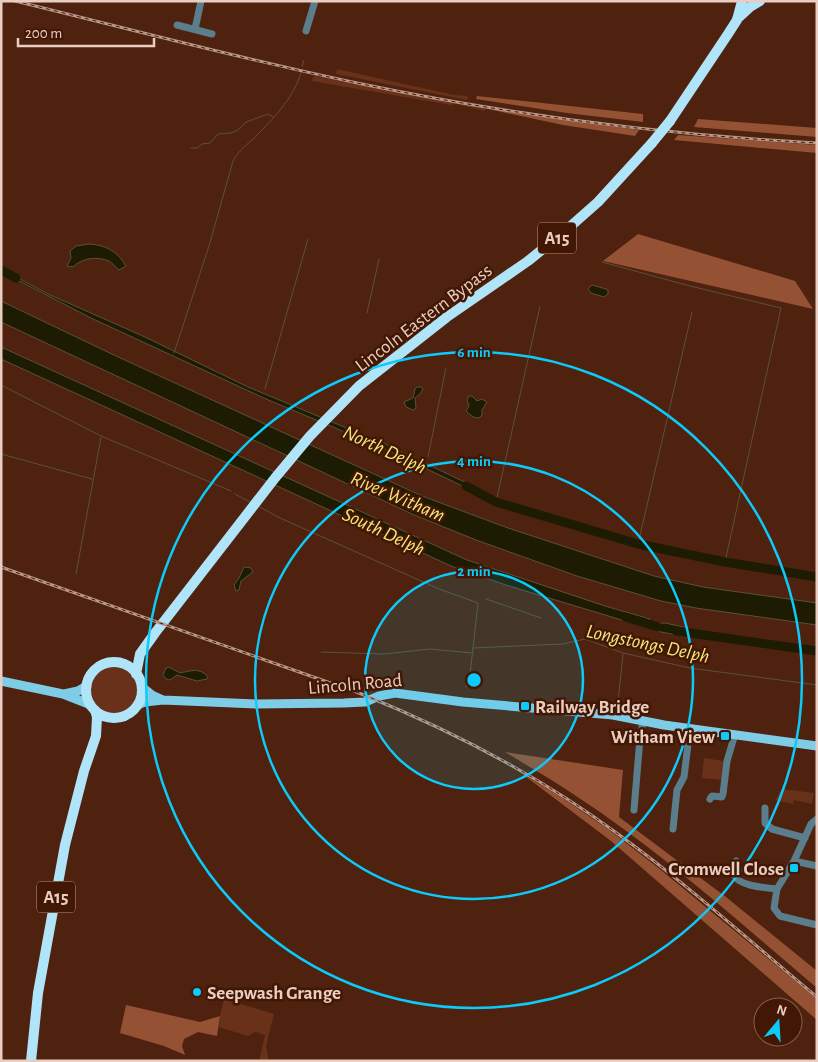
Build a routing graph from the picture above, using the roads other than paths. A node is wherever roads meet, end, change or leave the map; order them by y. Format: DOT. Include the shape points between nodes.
graph roads {
  1 [pos="201,1"];
  2 [pos="315,1"];
  3 [pos="742,1"];
  4 [pos="760,1"];
  5 [pos="737,20"];
  6 [pos="178,25"];
  7 [pos="195,29"];
  8 [pos="306,31"];
  9 [pos="212,34"];
  10 [pos="140,654"];
  11 [pos="122,664"];
  12 [pos="136,674"];
  13 [pos="1,681"];
  14 [pos="87,686"];
  15 [pos="142,687"];
  16 [pos="63,694"];
  17 [pos="163,700"];
  18 [pos="138,705"];
  19 [pos="93,708"];
  20 [pos="116,718"];
  21 [pos="643,721"];
  22 [pos="690,728"];
  23 [pos="736,734"];
  24 [pos="96,736"];
  25 [pos="817,746"];
  26 [pos="710,798"];
  27 [pos="765,808"];
  28 [pos="634,810"];
  29 [pos="817,819"];
  30 [pos="673,829"];
  31 [pos="805,838"];
  32 [pos="736,861"];
  33 [pos="794,861"];
  34 [pos="817,866"];
  35 [pos="777,889"];
  36 [pos="817,925"];
  37 [pos="31,1061"];
  1 -- 7 [label="street"];
  2 -- 8 [label="street"];
  3 -- 5 [label="highway, Lincoln Eastern Bypass / A15"];
  4 -- 5 [label="highway, Lincoln Eastern Bypass / A15"];
  5 -- 10 [label="highway, Lincoln Eastern Bypass / A15, bridge" via="670,121 598,202 528,261 405,348 359,386 310,436"];
  6 -- 7 [label="street"];
  7 -- 9 [label="street"];
  10 -- 11 [label="highway, Lincoln Eastern Bypass / A15"];
  10 -- 12 [label="highway, Lincoln Eastern Bypass / A15"];
  11 -- 12 [label="highway"];
  11 -- 14 [label="highway, A15" via="110,663 99,667"];
  12 -- 15 [label="highway"];
  13 -- 16 [label="main road"];
  14 -- 16 [label="main road"];
  14 -- 19 [label="highway, A15"];
  15 -- 17 [label="main road, Lincoln Road"];
  15 -- 18 [label="highway"];
  16 -- 19 [label="main road"];
  17 -- 18 [label="main road, Lincoln Road"];
  17 -- 21 [label="main road, Lincoln Road" via="344,703 364,702 395,692 464,702 614,715"];
  18 -- 20 [label="highway, A15" via="128,714"];
  19 -- 20 [label="highway" via="104,716"];
  19 -- 24 [label="highway, A15" via="97,718"];
  20 -- 24 [label="highway, A15"];
  21 -- 22 [label="main road, Lincoln Road"];
  21 -- 28 [label="street"];
  22 -- 23 [label="main road, Lincoln Road"];
  22 -- 30 [label="street" via="684,777 672,800"];
  23 -- 25 [label="main road, Lincoln Road"];
  23 -- 26 [label="street" via="722,797"];
  24 -- 37 [label="highway, A15" via="65,845 38,993"];
  27 -- 31 [label="street" via="765,823 772,829"];
  29 -- 31 [label="street"];
  31 -- 33 [label="street"];
  32 -- 35 [label="street" via="733,873 736,879"];
  33 -- 34 [label="street"];
  33 -- 35 [label="street"];
  35 -- 36 [label="street" via="774,908 780,916"];
}
